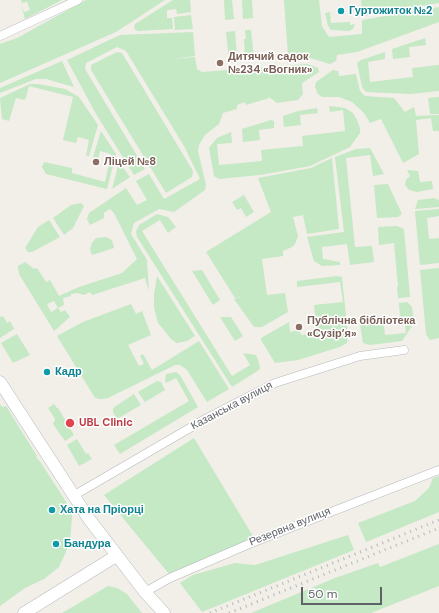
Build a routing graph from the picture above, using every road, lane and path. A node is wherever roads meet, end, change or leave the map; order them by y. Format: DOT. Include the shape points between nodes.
graph roads {
  1 [pos="78,0"];
  2 [pos="0,36"];
  3 [pos="404,350"];
  4 [pos="0,382"];
  5 [pos="439,470"];
  6 [pos="73,496"];
  7 [pos="116,556"];
  8 [pos="145,592"];
  9 [pos="24,613"];
  10 [pos="164,613"];
  1 -- 2 [label="street"];
  3 -- 6 [label="street, Казанська вулиця" via="360,356 275,383 207,418"];
  4 -- 6 [label="main road"];
  5 -- 8 [label="street, Резервна вулиця" via="249,544 170,578"];
  6 -- 7 [label="main road"];
  7 -- 8 [label="main road"];
  7 -- 9 [label="main road"];
  8 -- 10 [label="main road"];
}
